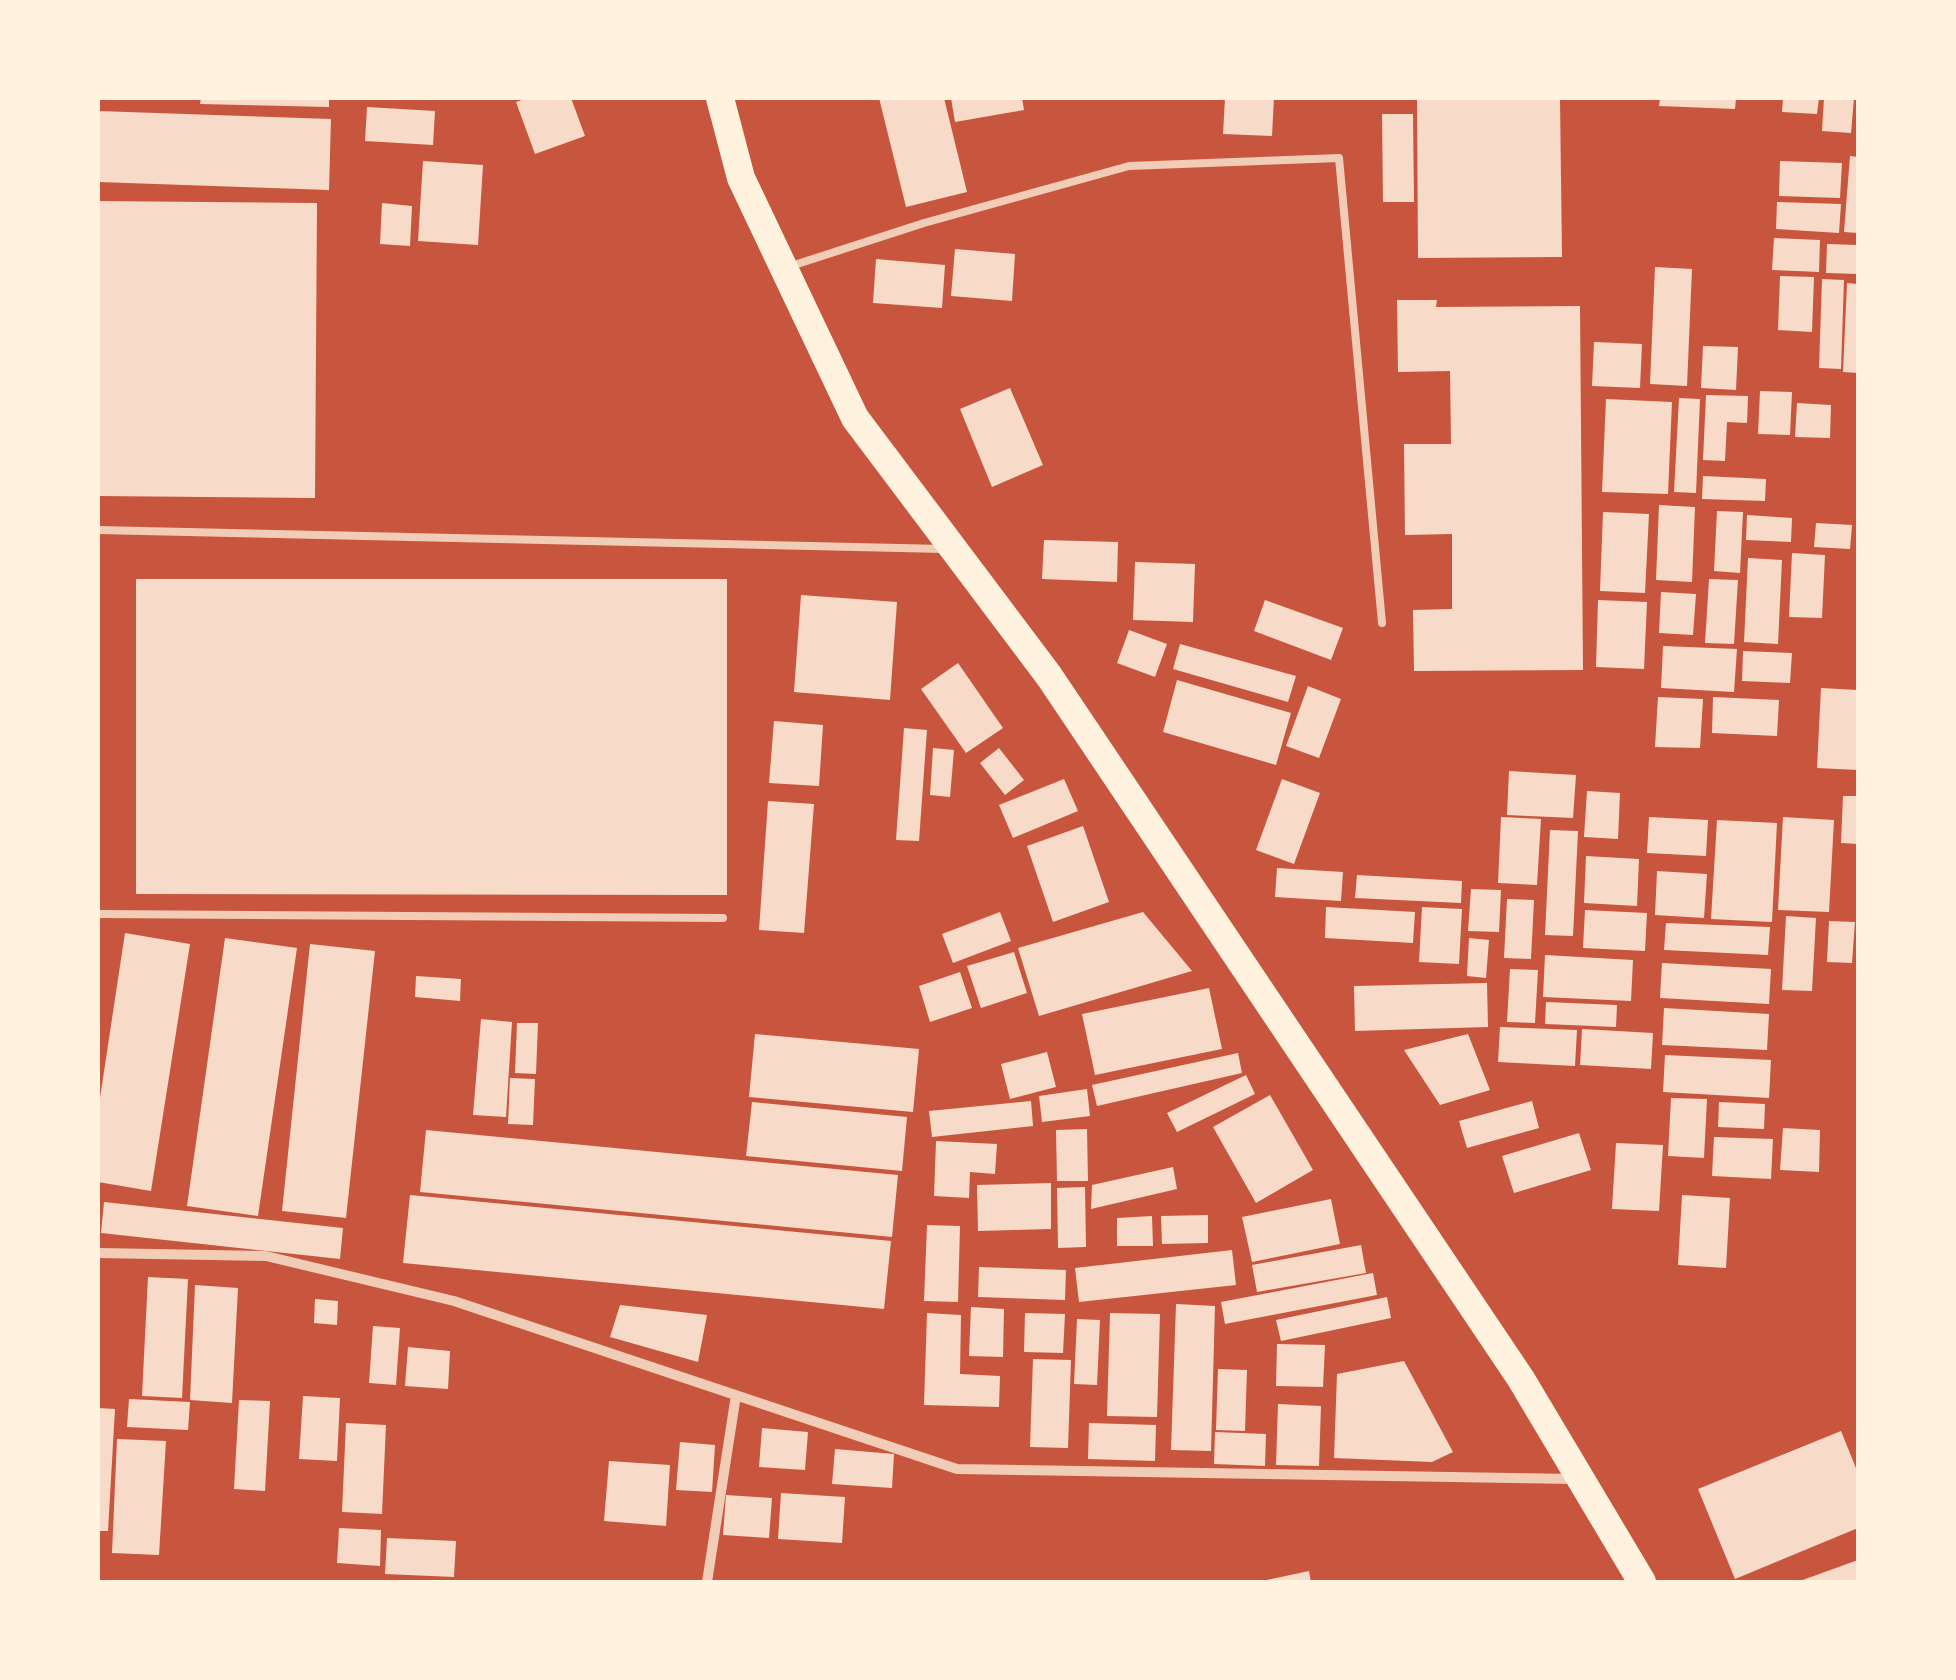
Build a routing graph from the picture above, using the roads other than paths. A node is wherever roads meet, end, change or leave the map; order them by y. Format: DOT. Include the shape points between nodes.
graph roads {
  1 [pos="720,98"];
  2 [pos="784,268"];
  3 [pos="98,530"];
  4 [pos="953,549"];
  5 [pos="1382,622"];
  6 [pos="98,914"];
  7 [pos="723,918"];
  8 [pos="98,1253"];
  9 [pos="736,1395"];
  10 [pos="1580,1479"];
  11 [pos="707,1582"];
  12 [pos="1642,1582"];
  1 -- 2 [label="highway" via="741,178"];
  2 -- 4 [label="highway" via="855,418"];
  2 -- 5 [label="lane" via="1129,166 1339,158"];
  3 -- 4 [label="lane"];
  4 -- 10 [label="highway" via="1049,676"];
  6 -- 7 [label="lane"];
  8 -- 9 [label="street" via="266,1256 454,1301"];
  9 -- 10 [label="street" via="956,1469"];
  9 -- 11 [label="street"];
  10 -- 12 [label="highway"];
}
